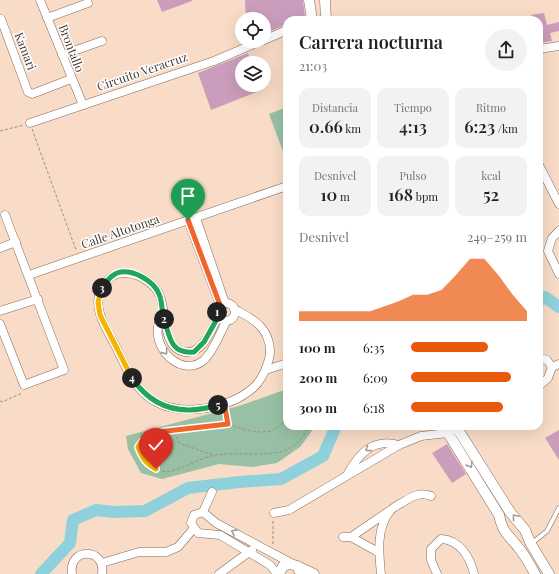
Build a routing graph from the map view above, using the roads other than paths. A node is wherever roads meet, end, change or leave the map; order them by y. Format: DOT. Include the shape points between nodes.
graph roads {
  1 [pos="40,0"];
  2 [pos="309,0"];
  3 [pos="325,0"];
  4 [pos="88,3"];
  5 [pos="311,16"];
  6 [pos="326,16"];
  7 [pos="47,18"];
  8 [pos="0,19"];
  9 [pos="283,32"];
  10 [pos="271,37"];
  11 [pos="102,41"];
  12 [pos="559,46"];
  13 [pos="245,48"];
  14 [pos="543,48"];
  15 [pos="62,55"];
  16 [pos="71,79"];
  17 [pos="83,105"];
  18 [pos="30,123"];
  19 [pos="543,174"];
  20 [pos="283,187"];
  21 [pos="559,204"];
  22 [pos="5,215"];
  23 [pos="192,219"];
  24 [pos="559,231"];
  25 [pos="16,242"];
  26 [pos="0,248"];
  27 [pos="559,274"];
  28 [pos="29,275"];
  29 [pos="38,299"];
  30 [pos="223,304"];
  31 [pos="0,312"];
  32 [pos="234,313"];
  33 [pos="163,316"];
  34 [pos="218,317"];
  35 [pos="226,322"];
  36 [pos="0,324"];
  37 [pos="543,359"];
  38 [pos="283,364"];
  39 [pos="556,366"];
  40 [pos="266,370"];
  41 [pos="543,382"];
  42 [pos="444,430"];
  43 [pos="453,430"];
  44 [pos="453,430"];
  45 [pos="399,446"];
  46 [pos="347,475"];
  47 [pos="212,492"];
  48 [pos="431,496"];
  49 [pos="559,508"];
  50 [pos="390,510"];
  51 [pos="203,512"];
  52 [pos="274,513"];
  53 [pos="194,528"];
  54 [pos="342,537"];
  55 [pos="351,537"];
  56 [pos="530,541"];
  57 [pos="258,545"];
  58 [pos="518,546"];
  59 [pos="249,552"];
  60 [pos="378,552"];
  61 [pos="102,563"];
  62 [pos="297,568"];
  63 [pos="72,574"];
  64 [pos="102,574"];
  65 [pos="219,574"];
  66 [pos="278,574"];
  67 [pos="314,574"];
  68 [pos="381,574"];
  69 [pos="437,574"];
  70 [pos="474,574"];
  71 [pos="535,574"];
  72 [pos="549,574"];
  1 -- 7 [label="street, Brontallo"];
  2 -- 5 [label="street"];
  3 -- 6 [label="street"];
  4 -- 7 [label="street"];
  7 -- 15 [label="street, Brontallo"];
  8 -- 16 [label="street, Kamari" via="28,92 32,94"];
  9 -- 10 [label="street"];
  11 -- 15 [label="street"];
  12 -- 14 [label="street"];
  13 -- 17 [label="street, Circuito Veracruz" via="214,61"];
  15 -- 16 [label="street, Brontallo"];
  16 -- 17 [label="street, Brontallo"];
  17 -- 18 [label="street, Circuito Veracruz"];
  19 -- 21 [label="street"];
  20 -- 23 [label="street, Calle Altotonga"];
  22 -- 25 [label="street"];
  23 -- 28 [label="street, Calle Altotonga"];
  23 -- 30 [label="street"];
  24 -- 27 [label="street" via="552,238 548,251"];
  25 -- 26 [label="street"];
  25 -- 28 [label="street"];
  28 -- 29 [label="street"];
  29 -- 31 [label="street"];
  29 -- 36 [label="street" via="64,368 62,372 24,385"];
  30 -- 32 [label="street" via="231,305"];
  30 -- 34 [label="street" via="217,311"];
  32 -- 35 [label="street" via="231,320"];
  32 -- 40 [label="street" via="245,315 259,325 269,341 270,354"];
  33 -- 34 [label="street" via="170,341 180,351 187,352 194,352 200,347"];
  33 -- 35 [label="street, one-way" via="158,327 160,345 170,358 185,366 204,360"];
  33 -- 40 [label="street" via="163,304 159,293 151,283 139,276 118,273 101,289 98,302 100,315 132,379 156,402 188,410 207,408 244,395 254,387"];
  34 -- 35 [label="street"];
  37 -- 39 [label="street"];
  38 -- 40 [label="street"];
  39 -- 41 [label="street"];
  42 -- 45 [label="street" via="421,436"];
  56 -- 43 [label="street, one-way" via="525,530"];
  44 -- 58 [label="street, one-way" via="499,514 502,527"];
  45 -- 46 [label="street"];
  45 -- 46 [label="street, one-way" via="388,442 374,445 354,462"];
  46 -- 52 [label="street" via="289,510"];
  47 -- 51 [label="street"];
  48 -- 50 [label="street" via="424,493 413,495"];
  49 -- 56 [label="lane" via="547,531"];
  50 -- 55 [label="street"];
  50 -- 60 [label="street" via="382,528"];
  51 -- 53 [label="street" via="194,515 191,523"];
  57 -- 51 [label="street, one-way" via="216,523"];
  53 -- 59 [label="street" via="198,533 220,536"];
  53 -- 61 [label="street" via="178,547 166,552 139,552"];
  54 -- 55 [label="street"];
  55 -- 60 [label="street"];
  56 -- 58 [label="street"];
  56 -- 72 [label="street"];
  57 -- 59 [label="street"];
  57 -- 62 [label="street"];
  58 -- 71 [label="street"];
  59 -- 65 [label="street"];
  59 -- 66 [label="street" via="270,565"];
  60 -- 68 [label="street"];
  61 -- 63 [label="street" via="90,554 80,556 73,563"];
  61 -- 64 [label="street"];
  62 -- 66 [label="street" via="283,566"];
  62 -- 67 [label="street"];
  69 -- 70 [label="street" via="431,560 431,549 441,539 448,539 465,552"];
}
